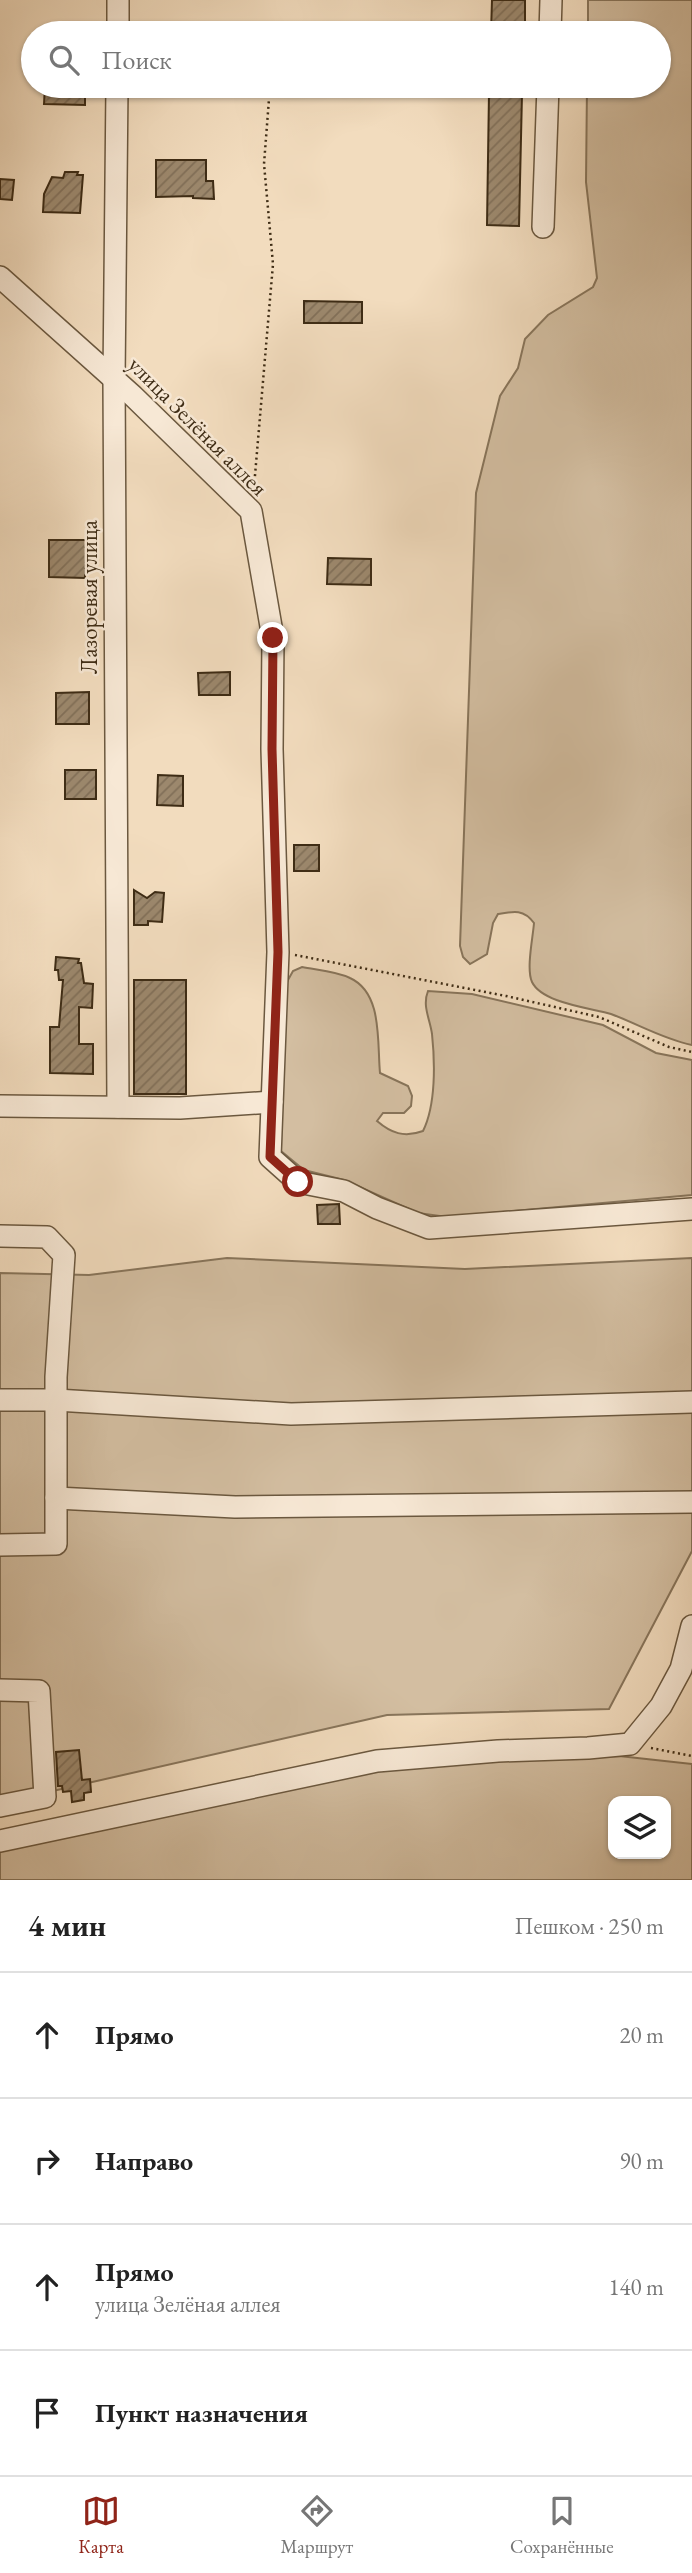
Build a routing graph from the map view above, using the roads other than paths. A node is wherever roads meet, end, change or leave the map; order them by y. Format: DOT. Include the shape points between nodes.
graph roads {
  1 [pos="118,0"];
  2 [pos="551,0"];
  3 [pos="118,21"];
  4 [pos="550,21"];
  5 [pos="117,98"];
  6 [pos="548,98"];
  7 [pos="543,227"];
  8 [pos="0,277"];
  9 [pos="114,379"];
  10 [pos="272,1102"];
  11 [pos="0,1106"];
  12 [pos="118,1107"];
  13 [pos="692,1209"];
  14 [pos="0,1236"];
  15 [pos="0,1400"];
  16 [pos="56,1400"];
  17 [pos="692,1402"];
  18 [pos="56,1498"];
  19 [pos="692,1502"];
  20 [pos="0,1545"];
  21 [pos="692,1626"];
  22 [pos="0,1690"];
  23 [pos="0,1806"];
  24 [pos="0,1841"];
  1 -- 3 [label="street"];
  2 -- 4 [label="street"];
  5 -- 9 [label="street, Лазоревая улица"];
  6 -- 7 [label="street"];
  8 -- 9 [label="street, улица Зелёная аллея"];
  9 -- 10 [label="street, улица Зелёная аллея" via="251,511 273,638 278,952"];
  9 -- 12 [label="street, Лазоревая улица"];
  10 -- 12 [label="street"];
  10 -- 13 [label="street, улица Зелёная аллея" via="270,1157 298,1182 344,1191 429,1228"];
  11 -- 12 [label="street"];
  14 -- 16 [label="street" via="47,1237 64,1255"];
  15 -- 16 [label="street"];
  16 -- 17 [label="street" via="291,1414"];
  16 -- 18 [label="street"];
  18 -- 19 [label="street" via="235,1507"];
  18 -- 20 [label="street" via="56,1544"];
  21 -- 24 [label="street" via="681,1669 661,1706 630,1744 377,1761"];
  22 -- 23 [label="street" via="38,1691 45,1797"];
}
